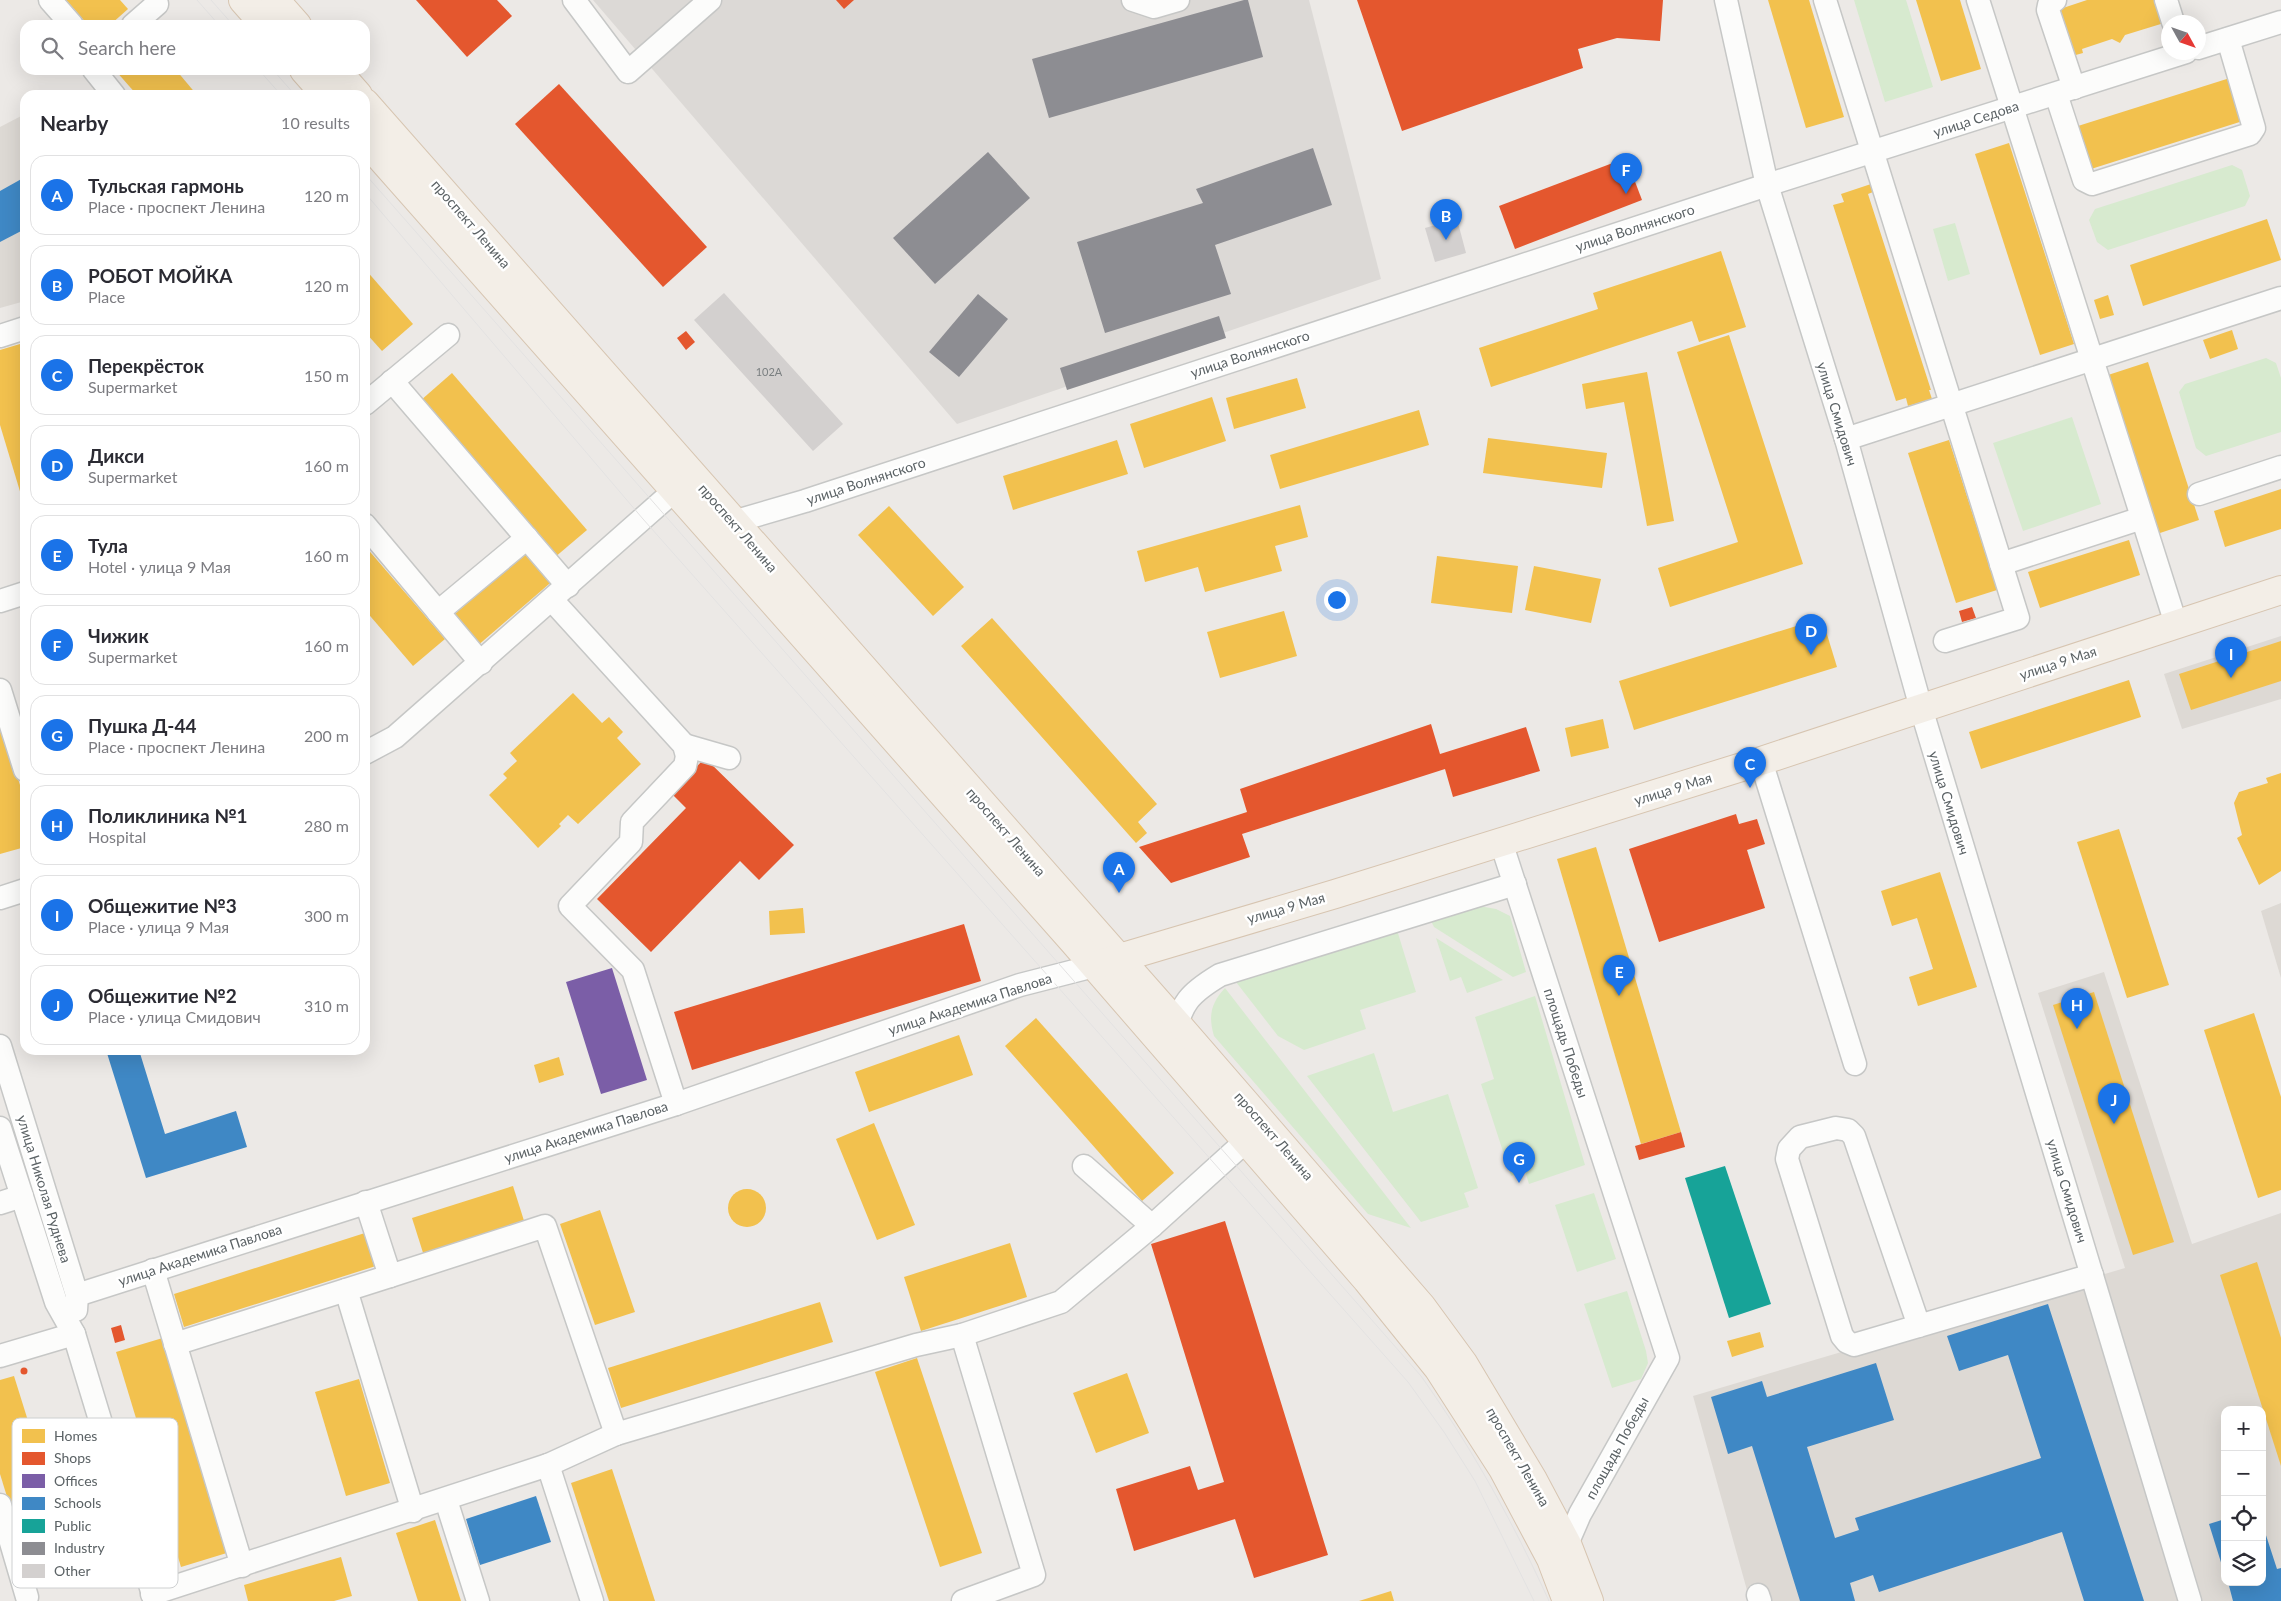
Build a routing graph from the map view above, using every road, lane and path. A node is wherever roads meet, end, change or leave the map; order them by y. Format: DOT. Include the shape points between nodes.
graph roads {
  1 [pos="50,0"];
  2 [pos="243,0"];
  3 [pos="275,0"];
  4 [pos="574,0"];
  5 [pos="710,0"];
  6 [pos="1133,0"];
  7 [pos="1178,0"];
  8 [pos="1726,0"];
  9 [pos="1825,0"];
  10 [pos="1978,0"];
  11 [pos="2055,0"];
  12 [pos="2166,0"];
  13 [pos="157,4"];
  14 [pos="2171,15"];
  15 [pos="68,20"];
  16 [pos="139,20"];
  17 [pos="261,20"];
  18 [pos="293,20"];
  19 [pos="2281,22"];
  20 [pos="2228,39"];
  21 [pos="2206,46"];
  22 [pos="2162,60"];
  23 [pos="98,75"];
  24 [pos="308,75"];
  25 [pos="340,75"];
  26 [pos="110,90"];
  27 [pos="322,90"];
  28 [pos="354,90"];
  29 [pos="2065,91"];
  30 [pos="2010,108"];
  31 [pos="370,109"];
  32 [pos="370,146"];
  33 [pos="1871,152"];
  34 [pos="1767,185"];
  35 [pos="2281,298"];
  36 [pos="20,330"];
  37 [pos="448,335"];
  38 [pos="0,336"];
  39 [pos="2091,360"];
  40 [pos="392,382"];
  41 [pos="370,397"];
  42 [pos="1951,405"];
  43 [pos="1846,439"];
  44 [pos="2281,467"];
  45 [pos="674,491"];
  46 [pos="2199,494"];
  47 [pos="2142,518"];
  48 [pos="733,522"];
  49 [pos="370,531"];
  50 [pos="527,538"];
  51 [pos="2001,564"];
  52 [pos="2281,590"];
  53 [pos="560,593"];
  54 [pos="20,595"];
  55 [pos="0,601"];
  56 [pos="438,612"];
  57 [pos="2176,624"];
  58 [pos="1945,641"];
  59 [pos="481,663"];
  60 [pos="0,690"];
  61 [pos="1921,708"];
  62 [pos="684,745"];
  63 [pos="370,750"];
  64 [pos="20,754"];
  65 [pos="729,758"];
  66 [pos="1761,762"];
  67 [pos="1501,842"];
  68 [pos="1515,884"];
  69 [pos="20,892"];
  70 [pos="0,898"];
  71 [pos="1106,962"];
  72 [pos="1177,1024"];
  73 [pos="0,1046"];
  74 [pos="1172,1054"];
  75 [pos="1855,1064"];
  76 [pos="676,1104"];
  77 [pos="0,1128"];
  78 [pos="1247,1140"];
  79 [pos="1084,1166"];
  80 [pos="22,1196"];
  81 [pos="0,1202"];
  82 [pos="366,1202"];
  83 [pos="1152,1226"];
  84 [pos="153,1270"];
  85 [pos="2092,1275"];
  86 [pos="390,1276"];
  87 [pos="346,1290"];
  88 [pos="77,1295"];
  89 [pos="1919,1326"];
  90 [pos="74,1334"];
  91 [pos="962,1335"];
  92 [pos="176,1344"];
  93 [pos="0,1356"];
  94 [pos="99,1418"];
  95 [pos="616,1434"];
  96 [pos="548,1465"];
  97 [pos="446,1500"];
  98 [pos="0,1505"];
  99 [pos="413,1511"];
  100 [pos="1567,1544"];
  101 [pos="12,1546"];
  102 [pos="242,1566"];
  103 [pos="24,1588"];
  104 [pos="27,1597"];
  105 [pos="154,1598"];
  106 [pos="478,1601"];
  107 [pos="592,1601"];
  108 [pos="963,1601"];
  109 [pos="1567,1601"];
  110 [pos="1589,1601"];
  111 [pos="2190,1601"];
  1 -- 15 [label="street"];
  2 -- 17 [label="main road"];
  3 -- 18 [label="main road"];
  4 -- 5 [label="street" via="628,72"];
  6 -- 7 [label="street" via="1154,7"];
  8 -- 34 [label="street, улица Смидович"];
  9 -- 33 [label="street"];
  10 -- 30 [label="street"];
  11 -- 29 [label="street" via="2048,10"];
  12 -- 14 [label="street"];
  13 -- 16 [label="street"];
  19 -- 20 [label="street, улица Седова"];
  20 -- 21 [label="street, улица Седова"];
  20 -- 29 [label="street" via="2254,128 2250,134 2241,137 2092,184 2084,180"];
  22 -- 29 [label="street, улица Седова"];
  23 -- 26 [label="street"];
  24 -- 27 [label="main road"];
  25 -- 28 [label="main road"];
  29 -- 30 [label="street, улица Седова"];
  30 -- 33 [label="street, улица Седова"];
  30 -- 39 [label="street"];
  31 -- 48 [label="main road, проспект Ленина"];
  32 -- 45 [label="main road, проспект Ленина"];
  33 -- 34 [label="street, улица Седова"];
  33 -- 42 [label="street"];
  34 -- 43 [label="street, улица Смидович"];
  34 -- 48 [label="street, улица Волнянского"];
  35 -- 39 [label="street"];
  36 -- 38 [label="street"];
  37 -- 40 [label="street"];
  39 -- 42 [label="street"];
  39 -- 47 [label="street"];
  40 -- 41 [label="street"];
  40 -- 50 [label="street"];
  42 -- 43 [label="street"];
  42 -- 51 [label="street"];
  43 -- 61 [label="street, улица Смидович"];
  44 -- 46 [label="street"];
  45 -- 53 [label="street"];
  45 -- 71 [label="main road, проспект Ленина"];
  47 -- 51 [label="street"];
  47 -- 57 [label="street"];
  48 -- 71 [label="main road, проспект Ленина"];
  49 -- 56 [label="street"];
  50 -- 53 [label="street"];
  50 -- 56 [label="street"];
  51 -- 58 [label="street" via="2018,618"];
  52 -- 57 [label="main road, улица 9 Мая"];
  53 -- 59 [label="street"];
  53 -- 62 [label="street"];
  54 -- 55 [label="street"];
  56 -- 59 [label="street"];
  57 -- 61 [label="main road, улица 9 Мая"];
  59 -- 63 [label="street" via="395,737"];
  60 -- 64 [label="street"];
  61 -- 66 [label="main road, улица 9 Мая"];
  61 -- 85 [label="street, улица Смидович"];
  62 -- 65 [label="street"];
  62 -- 76 [label="street" via="688,756 686,766 632,822 631,842 570,906 633,970"];
  66 -- 67 [label="main road, улица 9 Мая"];
  66 -- 75 [label="street"];
  67 -- 68 [label="street, площадь Победы"];
  67 -- 71 [label="main road, улица 9 Мая"];
  68 -- 72 [label="street" via="1220,975 1188,1000"];
  68 -- 100 [label="street, площадь Победы" via="1668,1358 1580,1514"];
  69 -- 70 [label="street"];
  71 -- 72 [label="main road, проспект Ленина"];
  71 -- 74 [label="main road, проспект Ленина"];
  71 -- 76 [label="street, улица Академика Павлова" via="1020,985"];
  72 -- 74 [label="street"];
  72 -- 100 [label="main road, проспект Ленина" via="1422,1307 1500,1422"];
  73 -- 88 [label="street, улица Николая Руднева"];
  74 -- 78 [label="main road, проспект Ленина"];
  76 -- 82 [label="street, улица Академика Павлова"];
  77 -- 80 [label="street, улица Николая Руднева"];
  78 -- 83 [label="street"];
  78 -- 109 [label="main road, проспект Ленина" via="1438,1368 1504,1469 1551,1559"];
  79 -- 83 [label="street"];
  80 -- 81 [label="street"];
  80 -- 90 [label="street, улица Николая Руднева" via="56,1302"];
  82 -- 84 [label="street, улица Академика Павлова"];
  82 -- 86 [label="street"];
  83 -- 91 [label="street" via="1061,1302"];
  84 -- 88 [label="street, улица Академика Павлова"];
  84 -- 92 [label="street"];
  85 -- 89 [label="street"];
  85 -- 111 [label="street, улица Смидович"];
  86 -- 87 [label="street"];
  86 -- 95 [label="street" via="545,1226"];
  87 -- 92 [label="street"];
  87 -- 99 [label="street"];
  88 -- 90 [label="street, улица Николая Руднева"];
  89 -- 89 [label="street" via="1854,1136 1848,1130 1836,1128 1800,1137 1789,1149 1787,1159 1842,1336 1854,1344"];
  90 -- 93 [label="street"];
  90 -- 94 [label="street, улица Николая Руднева"];
  91 -- 95 [label="street" via="916,1345"];
  91 -- 108 [label="street" via="1034,1575"];
  92 -- 102 [label="street"];
  95 -- 96 [label="street"];
  96 -- 97 [label="street"];
  96 -- 107 [label="street"];
  97 -- 99 [label="street"];
  97 -- 106 [label="street"];
  98 -- 101 [label="street"];
  99 -- 102 [label="street"];
  100 -- 110 [label="main road, проспект Ленина"];
  102 -- 105 [label="street"];
  103 -- 104 [label="street"];
}
